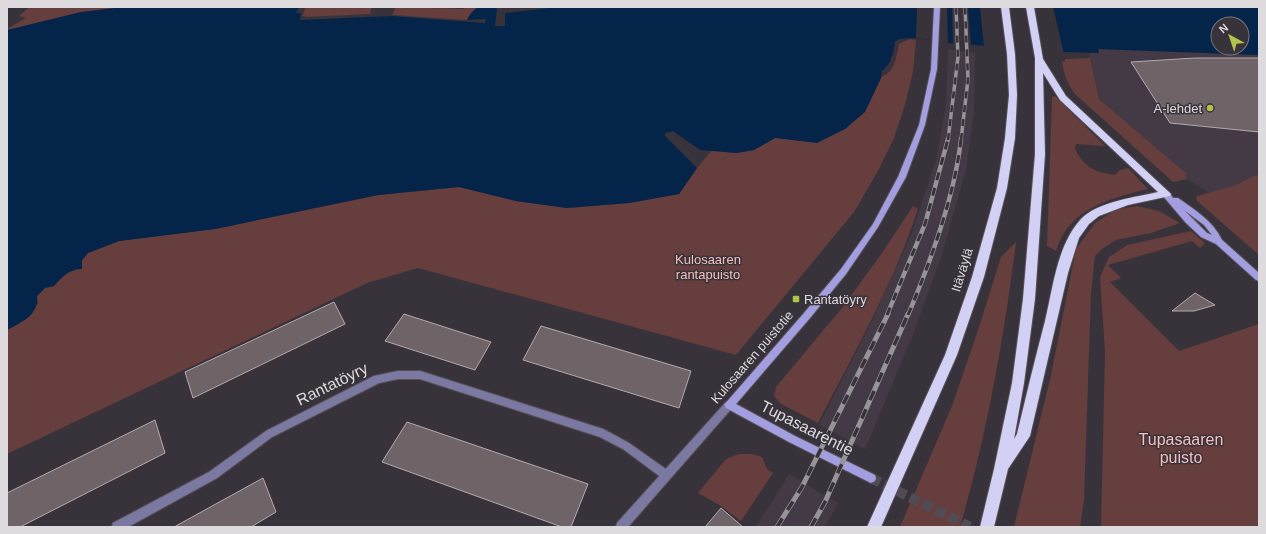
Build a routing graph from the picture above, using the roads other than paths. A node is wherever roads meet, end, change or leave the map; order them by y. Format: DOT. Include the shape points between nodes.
graph roads {
  1 [pos="1005,7"];
  2 [pos="1030,7"];
  3 [pos="937,10"];
  4 [pos="1039,58"];
  5 [pos="1166,194"];
  6 [pos="1259,278"];
  7 [pos="729,404"];
  8 [pos="1002,469"];
  9 [pos="666,476"];
  10 [pos="871,478"];
  11 [pos="117,527"];
  12 [pos="621,527"];
  13 [pos="874,527"];
  14 [pos="988,527"];
  1 -- 13 [label="highway, Itäväylä" via="1013,94 1010,138 1002,188 978,277 951,355"];
  2 -- 4 [label="highway"];
  3 -- 7 [label="main road, Kulosaaren puistotie" via="937,41 931,89 920,136 907,170 881,219 828,292"];
  4 -- 5 [label="highway" via="1063,98"];
  4 -- 8 [label="highway" via="1040,154 1029,299 1018,383"];
  5 -- 6 [label="main road" via="1204,235 1219,242"];
  5 -- 8 [label="highway" via="1127,202 1095,213 1074,236 1062,272 1023,436"];
  7 -- 9 [label="street, Kulosaaren puistotie"];
  7 -- 10 [label="main road, Tupasaarentie" via="792,440"];
  8 -- 14 [label="highway"];
  9 -- 11 [label="street, Rantatöyry" via="631,449 602,433 420,375 398,375 376,379 269,434 213,475"];
  9 -- 12 [label="street, Kulosaaren puistotie"];
}
